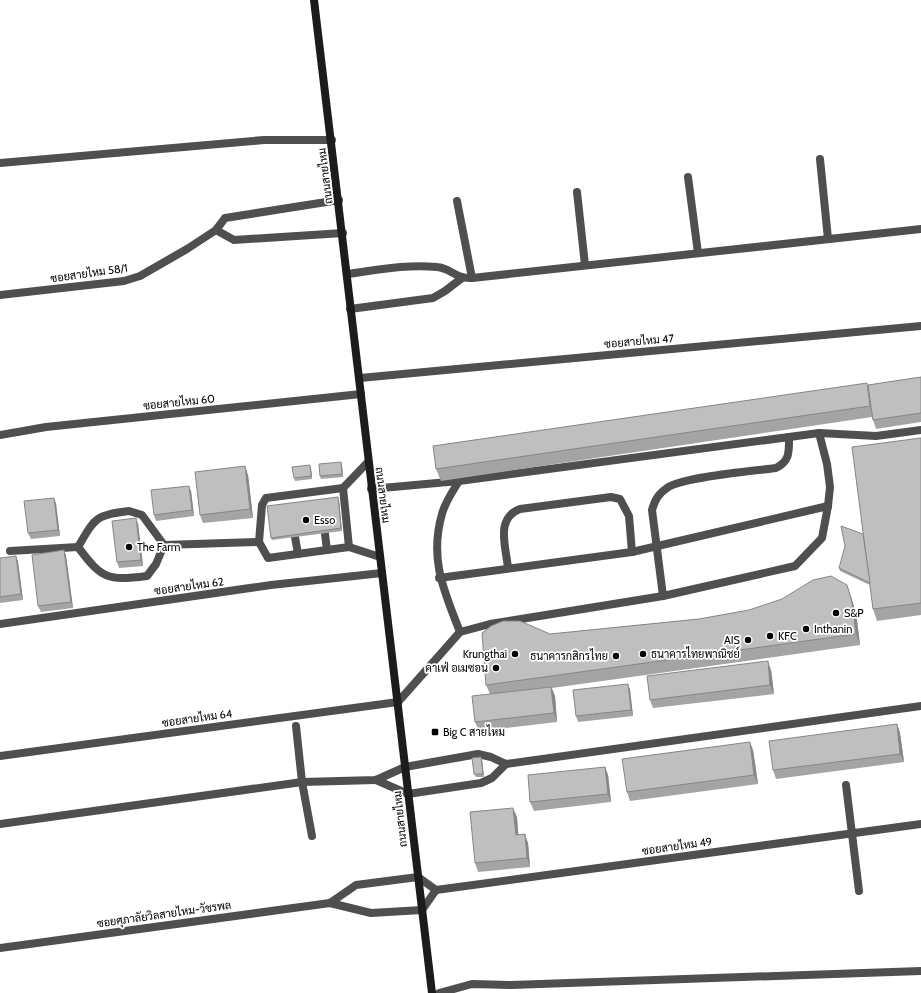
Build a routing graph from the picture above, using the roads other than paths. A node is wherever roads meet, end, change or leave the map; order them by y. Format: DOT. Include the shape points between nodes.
graph roads {
  1 [pos="314,0"];
  2 [pos="332,140"];
  3 [pos="820,159"];
  4 [pos="0,163"];
  5 [pos="688,177"];
  6 [pos="577,192"];
  7 [pos="339,200"];
  8 [pos="457,201"];
  9 [pos="921,229"];
  10 [pos="216,230"];
  11 [pos="343,233"];
  12 [pos="828,239"];
  13 [pos="698,253"];
  14 [pos="585,265"];
  15 [pos="347,274"];
  16 [pos="462,278"];
  17 [pos="472,278"];
  18 [pos="0,296"];
  19 [pos="350,309"];
  20 [pos="921,326"];
  21 [pos="360,378"];
  22 [pos="361,394"];
  23 [pos="921,430"];
  24 [pos="819,434"];
  25 [pos="0,435"];
  26 [pos="789,437"];
  27 [pos="368,462"];
  28 [pos="458,481"];
  29 [pos="343,488"];
  30 [pos="371,489"];
  31 [pos="321,491"];
  32 [pos="291,495"];
  33 [pos="322,502"];
  34 [pos="292,506"];
  35 [pos="828,506"];
  36 [pos="325,534"];
  37 [pos="296,537"];
  38 [pos="259,542"];
  39 [pos="164,545"];
  40 [pos="657,546"];
  41 [pos="78,547"];
  42 [pos="349,547"];
  43 [pos="327,550"];
  44 [pos="10,551"];
  45 [pos="632,552"];
  46 [pos="298,554"];
  47 [pos="380,557"];
  48 [pos="508,568"];
  49 [pos="382,573"];
  50 [pos="439,578"];
  51 [pos="663,596"];
  52 [pos="0,624"];
  53 [pos="460,632"];
  54 [pos="398,702"];
  55 [pos="921,706"];
  56 [pos="296,726"];
  57 [pos="0,756"];
  58 [pos="506,764"];
  59 [pos="406,767"];
  60 [pos="376,780"];
  61 [pos="302,782"];
  62 [pos="846,785"];
  63 [pos="408,794"];
  64 [pos="0,824"];
  65 [pos="921,824"];
  66 [pos="851,834"];
  67 [pos="312,836"];
  68 [pos="418,877"];
  69 [pos="436,890"];
  70 [pos="859,891"];
  71 [pos="330,903"];
  72 [pos="422,910"];
  73 [pos="0,948"];
  74 [pos="921,971"];
  75 [pos="432,993"];
  76 [pos="439,993"];
  1 -- 2 [label="main road, ถนนสายไหม"];
  2 -- 4 [label="street" via="264,140"];
  2 -- 7 [label="main road, ถนนสายไหม"];
  3 -- 12 [label="street"];
  5 -- 13 [label="street"];
  6 -- 14 [label="street"];
  7 -- 10 [label="street, ซอยสายไหม 58/1" via="225,218"];
  7 -- 11 [label="main road, ถนนสายไหม"];
  8 -- 17 [label="street"];
  9 -- 12 [label="street"];
  10 -- 11 [label="street" via="234,240"];
  10 -- 18 [label="street, ซอยสายไหม 58/1" via="140,276 124,281"];
  11 -- 15 [label="main road, ถนนสายไหม"];
  12 -- 13 [label="street"];
  13 -- 14 [label="street"];
  14 -- 17 [label="street"];
  15 -- 16 [label="street" via="420,266 441,267"];
  15 -- 19 [label="main road, ถนนสายไหม"];
  16 -- 17 [label="street"];
  16 -- 19 [label="street" via="433,298"];
  19 -- 21 [label="main road, ถนนสายไหม"];
  20 -- 21 [label="street, ซอยสายไหม 47"];
  21 -- 22 [label="main road, ถนนสายไหม"];
  22 -- 25 [label="street, ซอยสายไหม 60" via="46,427"];
  22 -- 27 [label="main road, ถนนสายไหม"];
  23 -- 24 [label="street" via="876,436"];
  24 -- 26 [label="street"];
  24 -- 35 [label="street" via="830,487"];
  26 -- 28 [label="street"];
  26 -- 40 [label="street" via="788,457 783,465 776,468 690,480 668,486 656,497 652,510"];
  27 -- 29 [label="street"];
  27 -- 30 [label="main road, ถนนสายไหม"];
  28 -- 30 [label="street"];
  28 -- 50 [label="street" via="442,513 437,542"];
  29 -- 31 [label="street"];
  29 -- 42 [label="street"];
  30 -- 47 [label="main road, ถนนสายไหม"];
  31 -- 32 [label="street"];
  31 -- 33 [label="street"];
  32 -- 34 [label="street"];
  32 -- 38 [label="street" via="266,498 262,505"];
  35 -- 40 [label="street"];
  35 -- 51 [label="street" via="822,538 795,566"];
  36 -- 43 [label="street"];
  37 -- 46 [label="street"];
  38 -- 39 [label="street"];
  38 -- 46 [label="street" via="268,558"];
  39 -- 41 [label="street" via="156,564 147,576 129,578 107,577 90,563"];
  39 -- 41 [label="street" via="142,515 129,511 106,514 92,523"];
  40 -- 45 [label="street"];
  40 -- 51 [label="street"];
  41 -- 44 [label="street"];
  42 -- 43 [label="street"];
  42 -- 47 [label="street"];
  43 -- 46 [label="street"];
  45 -- 48 [label="street"];
  45 -- 48 [label="street" via="630,516 620,500 611,497 512,512 506,519 504,530"];
  47 -- 49 [label="main road, ถนนสายไหม"];
  48 -- 50 [label="street"];
  49 -- 52 [label="street, ซอยสายไหม 62" via="271,585"];
  49 -- 54 [label="main road, ถนนสายไหม"];
  50 -- 53 [label="street"];
  51 -- 53 [label="street" via="490,624"];
  53 -- 54 [label="street"];
  54 -- 57 [label="street, ซอยสายไหม 64"];
  54 -- 59 [label="main road, ถนนสายไหม"];
  55 -- 58 [label="street"];
  56 -- 61 [label="street"];
  58 -- 59 [label="street" via="478,754"];
  58 -- 63 [label="street" via="492,778 481,783"];
  59 -- 60 [label="street"];
  59 -- 63 [label="main road, ถนนสายไหม"];
  60 -- 61 [label="street"];
  60 -- 63 [label="street"];
  61 -- 64 [label="street"];
  61 -- 67 [label="street"];
  62 -- 66 [label="street"];
  63 -- 68 [label="main road, ถนนสายไหม"];
  65 -- 66 [label="street, ซอยสายไหม 49"];
  66 -- 69 [label="street, ซอยสายไหม 49"];
  66 -- 70 [label="street"];
  68 -- 69 [label="street"];
  68 -- 71 [label="street" via="356,885"];
  68 -- 72 [label="main road, ถนนสายไหม"];
  69 -- 72 [label="street"];
  71 -- 72 [label="street" via="371,913"];
  71 -- 73 [label="street, ซอยศุภาลัยวิลสายไหม-วัชรพล"];
  72 -- 75 [label="main road, ถนนสายไหม"];
  74 -- 76 [label="street" via="511,985 472,984"];
}
